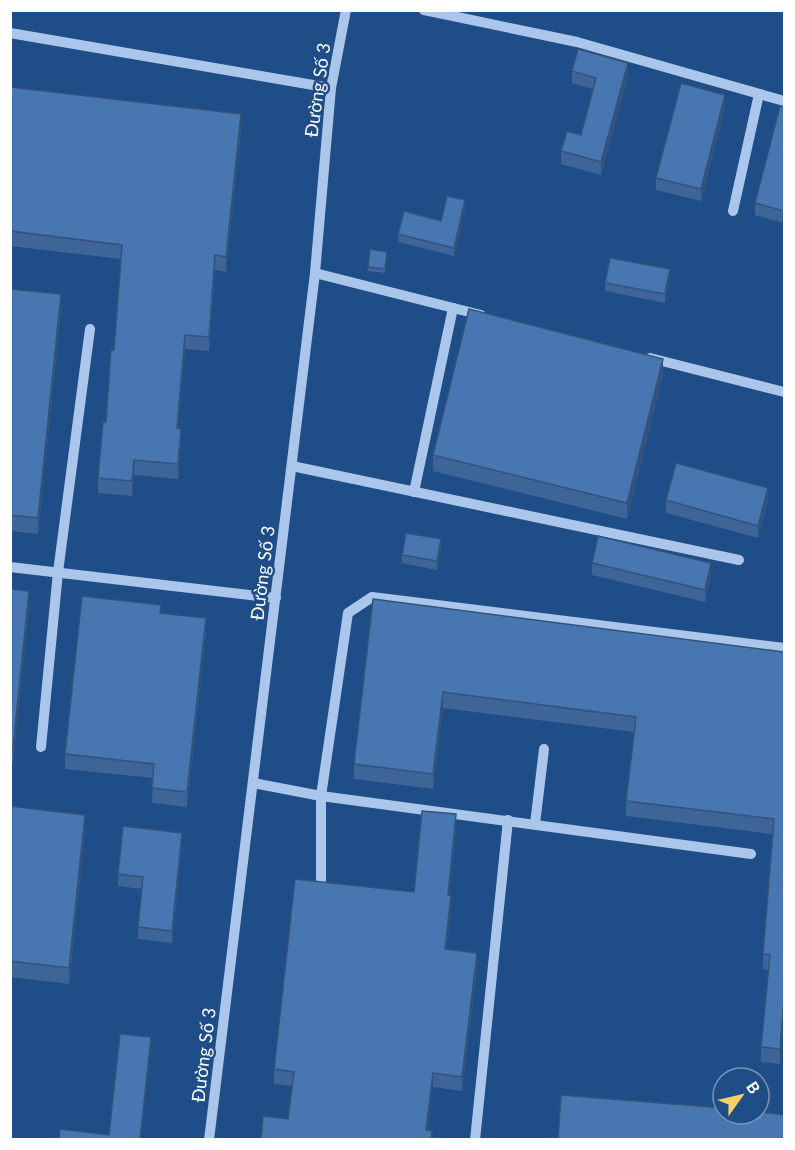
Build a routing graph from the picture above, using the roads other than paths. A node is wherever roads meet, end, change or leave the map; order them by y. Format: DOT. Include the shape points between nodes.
graph roads {
  1 [pos="346,10"];
  2 [pos="424,10"];
  3 [pos="10,33"];
  4 [pos="331,88"];
  5 [pos="759,94"];
  6 [pos="784,101"];
  7 [pos="733,211"];
  8 [pos="315,273"];
  9 [pos="453,308"];
  10 [pos="488,316"];
  11 [pos="90,329"];
  12 [pos="636,354"];
  13 [pos="784,392"];
  14 [pos="292,466"];
  15 [pos="414,492"];
  16 [pos="739,560"];
  17 [pos="10,567"];
  18 [pos="58,572"];
  19 [pos="276,598"];
  20 [pos="784,648"];
  21 [pos="41,747"];
  22 [pos="544,749"];
  23 [pos="253,783"];
  24 [pos="321,796"];
  25 [pos="508,820"];
  26 [pos="536,824"];
  27 [pos="751,854"];
  28 [pos="321,880"];
  29 [pos="209,1140"];
  30 [pos="475,1140"];
  1 -- 4 [label="street, Đường Số 3"];
  2 -- 5 [label="street" via="578,42"];
  3 -- 4 [label="street"];
  4 -- 8 [label="street, Đường Số 3"];
  5 -- 6 [label="street"];
  5 -- 7 [label="street"];
  8 -- 9 [label="street"];
  8 -- 14 [label="street, Đường Số 3"];
  9 -- 10 [label="street"];
  9 -- 15 [label="street"];
  11 -- 18 [label="street"];
  12 -- 13 [label="street"];
  14 -- 15 [label="street"];
  14 -- 19 [label="street, Đường Số 3"];
  15 -- 16 [label="street"];
  17 -- 18 [label="street"];
  18 -- 19 [label="street"];
  18 -- 21 [label="street"];
  19 -- 23 [label="street, Đường Số 3"];
  20 -- 24 [label="street" via="372,597 348,613"];
  22 -- 26 [label="street"];
  23 -- 24 [label="street"];
  23 -- 29 [label="street, Đường Số 3"];
  24 -- 25 [label="street"];
  24 -- 28 [label="street"];
  25 -- 26 [label="street"];
  25 -- 30 [label="street"];
  26 -- 27 [label="street"];
}
